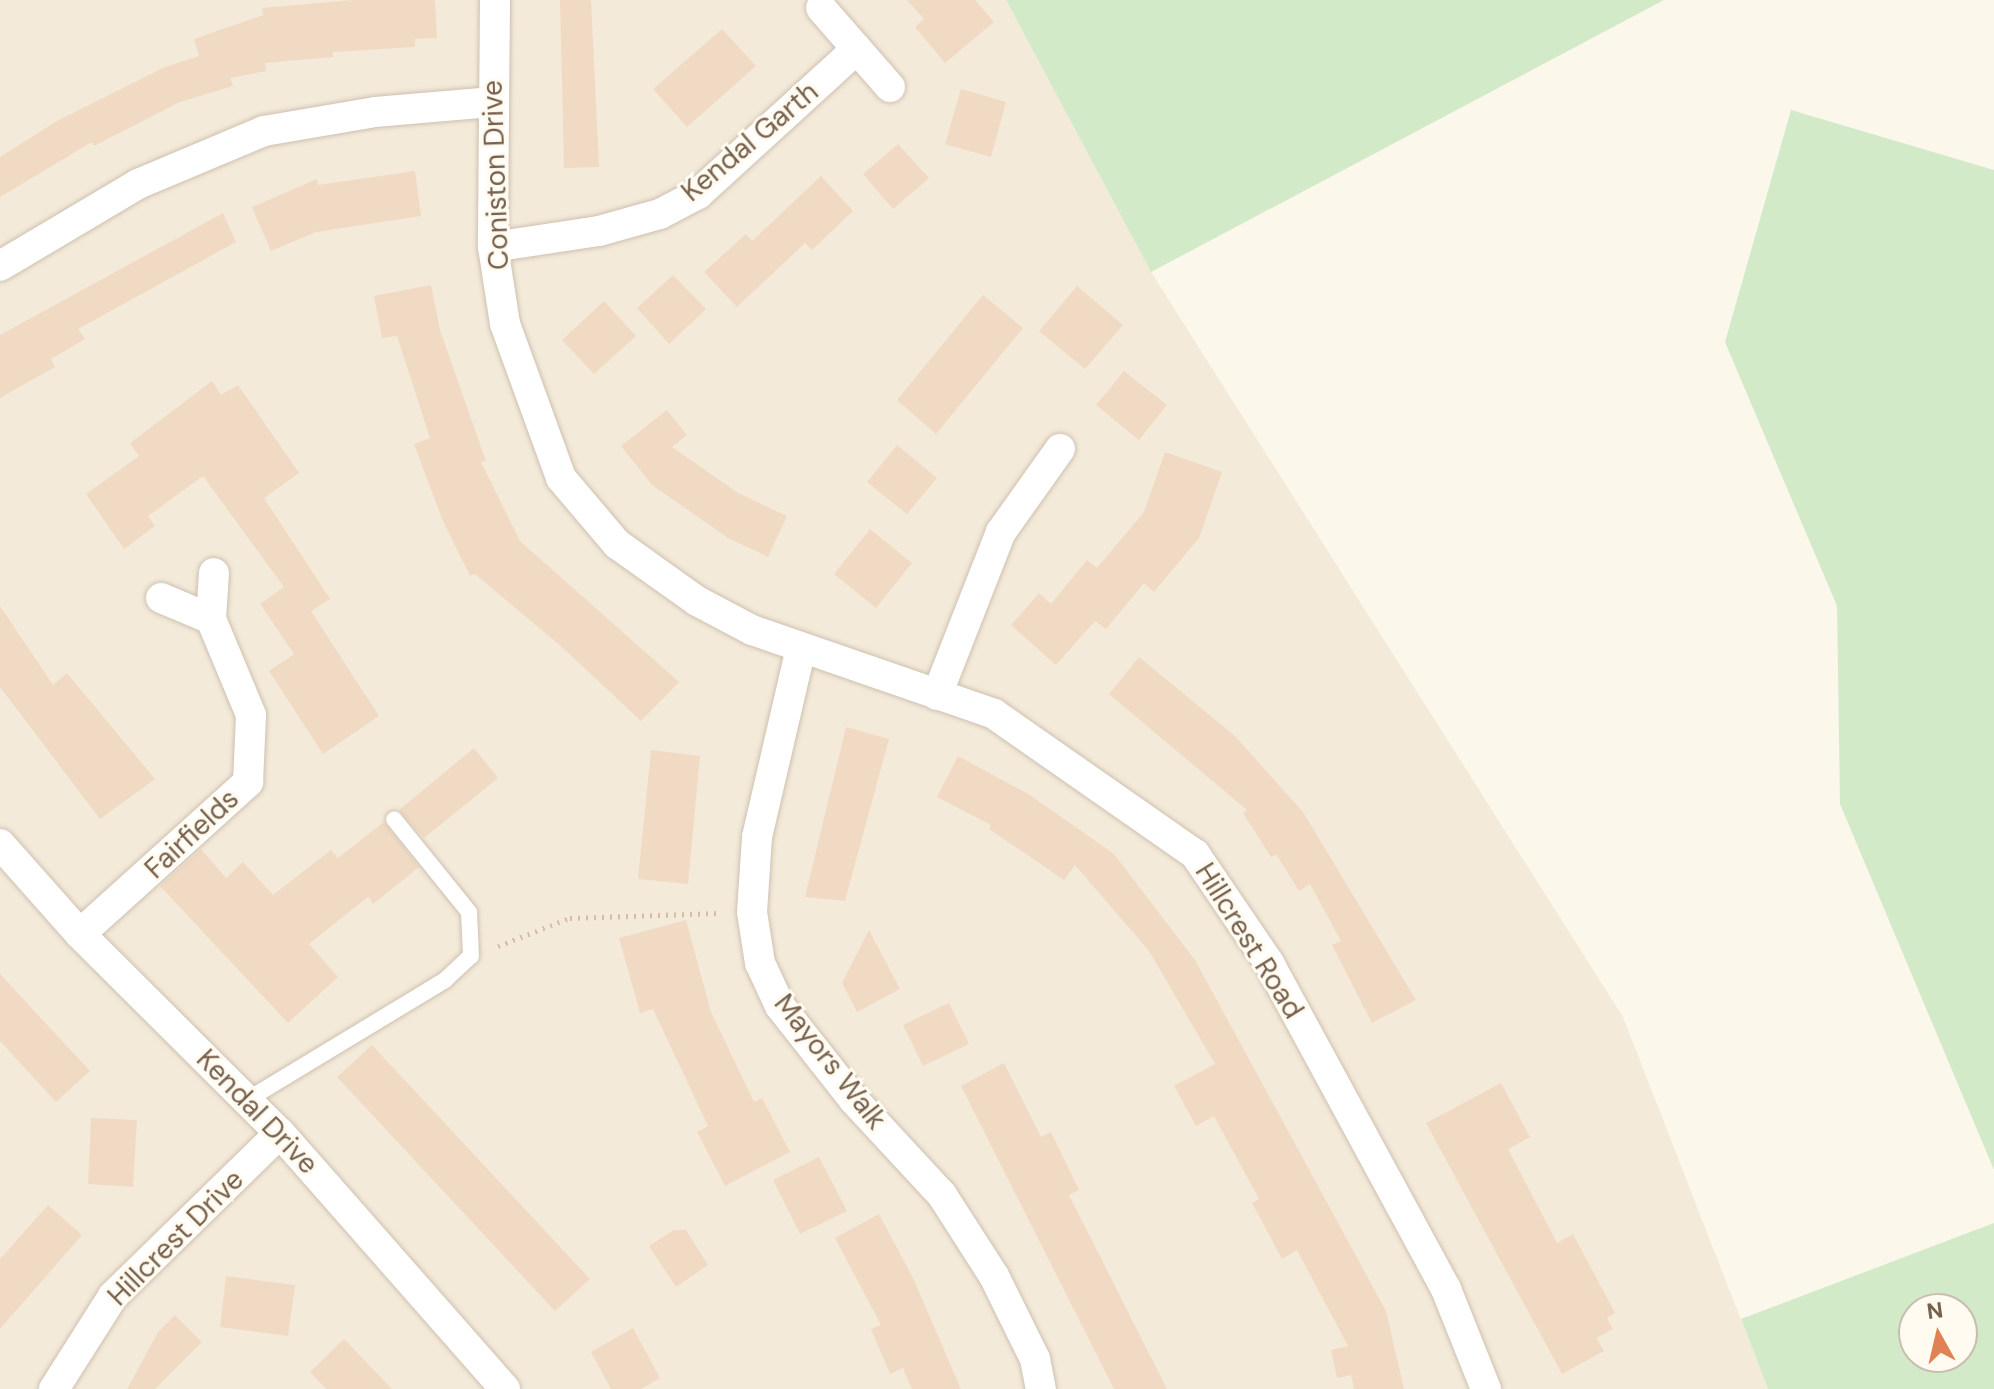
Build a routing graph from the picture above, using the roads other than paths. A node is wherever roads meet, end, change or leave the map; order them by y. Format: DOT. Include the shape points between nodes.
graph roads {
  1 [pos="495,0"];
  2 [pos="821,8"];
  3 [pos="857,49"];
  4 [pos="890,87"];
  5 [pos="491,102"];
  6 [pos="493,247"];
  7 [pos="0,266"];
  8 [pos="1060,449"];
  9 [pos="214,573"];
  10 [pos="161,598"];
  11 [pos="211,619"];
  12 [pos="752,630"];
  13 [pos="801,648"];
  14 [pos="937,695"];
  15 [pos="394,819"];
  16 [pos="4,858"];
  17 [pos="80,934"];
  18 [pos="247,1100"];
  19 [pos="280,1133"];
  20 [pos="54,1389"];
  21 [pos="505,1389"];
  22 [pos="1041,1389"];
  23 [pos="1486,1389"];
  1 -- 5 [label="street, Coniston Drive"];
  2 -- 3 [label="street"];
  3 -- 4 [label="street"];
  3 -- 6 [label="street, Kendal Garth" via="698,194 660,214 599,231"];
  5 -- 6 [label="street, Coniston Drive"];
  5 -- 7 [label="street" via="375,112 264,131 138,184"];
  6 -- 12 [label="street, Coniston Drive" via="505,324 561,478 617,544 697,601"];
  8 -- 14 [label="street" via="1001,532"];
  9 -- 11 [label="street, Fairfields"];
  10 -- 11 [label="street"];
  11 -- 17 [label="street, Fairfields" via="251,715 248,782"];
  12 -- 13 [label="street, Hillcrest Road"];
  13 -- 14 [label="street, Hillcrest Road"];
  13 -- 22 [label="street, Mayors Walk" via="757,837 752,912 760,963 780,1006 854,1100 942,1195 994,1276 1035,1359"];
  14 -- 23 [label="street, Hillcrest Road" via="994,714 1195,854 1269,963 1446,1289"];
  15 -- 18 [label="lane" via="469,912 471,956 445,980"];
  16 -- 17 [label="street, Kendal Drive"];
  17 -- 18 [label="street, Kendal Drive"];
  18 -- 19 [label="street, Kendal Drive"];
  19 -- 20 [label="street, Hillcrest Drive" via="113,1296"];
  19 -- 21 [label="street, Kendal Drive"];
}
